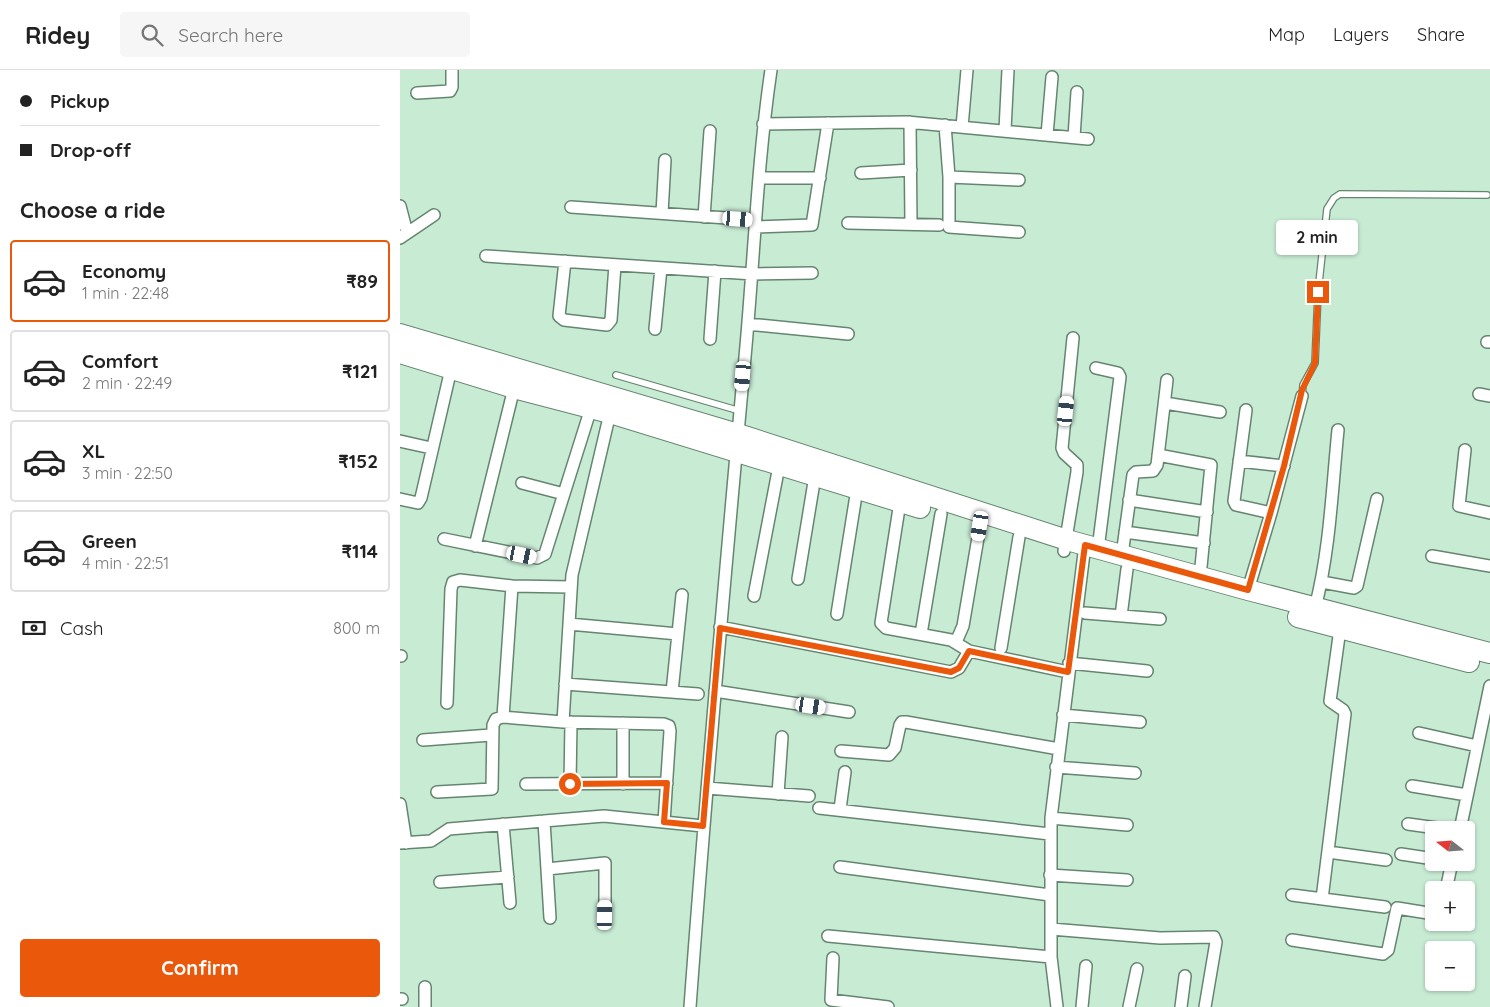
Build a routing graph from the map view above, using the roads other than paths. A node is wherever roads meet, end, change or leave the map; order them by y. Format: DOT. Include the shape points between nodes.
graph roads {
  1 [pos="452,70"];
  2 [pos="771,70"];
  3 [pos="967,70"];
  4 [pos="1008,70"];
  5 [pos="1052,77"];
  6 [pos="1077,92"];
  7 [pos="417,93"];
  8 [pos="910,122"];
  9 [pos="828,123"];
  10 [pos="763,124"];
  11 [pos="945,125"];
  12 [pos="962,128"];
  13 [pos="1005,130"];
  14 [pos="710,131"];
  15 [pos="1047,135"];
  16 [pos="1074,137"];
  17 [pos="1088,139"];
  18 [pos="665,160"];
  19 [pos="911,170"];
  20 [pos="861,173"];
  21 [pos="949,177"];
  22 [pos="758,178"];
  23 [pos="820,178"];
  24 [pos="1019,180"];
  25 [pos="1487,195"];
  26 [pos="400,206"];
  27 [pos="572,207"];
  28 [pos="662,213"];
  29 [pos="434,215"];
  30 [pos="704,216"];
  31 [pos="755,223"];
  32 [pos="848,223"];
  33 [pos="911,224"];
  34 [pos="939,225"];
  35 [pos="1019,232"];
  36 [pos="403,235"];
  37 [pos="486,256"];
  38 [pos="565,261"];
  39 [pos="615,265"];
  40 [pos="661,268"];
  41 [pos="715,271"];
  42 [pos="812,273"];
  43 [pos="752,274"];
  44 [pos="748,324"];
  45 [pos="655,329"];
  46 [pos="400,334"];
  47 [pos="848,334"];
  48 [pos="1073,338"];
  49 [pos="710,339"];
  50 [pos="400,353"];
  51 [pos="1096,368"];
  52 [pos="451,369"];
  53 [pos="616,375"];
  54 [pos="1167,380"];
  55 [pos="514,388"];
  56 [pos="1302,396"];
  57 [pos="1165,402"];
  58 [pos="591,408"];
  59 [pos="1246,410"];
  60 [pos="740,411"];
  61 [pos="1220,412"];
  62 [pos="610,413"];
  63 [pos="1338,430"];
  64 [pos="400,441"];
  65 [pos="737,443"];
  66 [pos="431,448"];
  67 [pos="1465,450"];
  68 [pos="1158,455"];
  69 [pos="1239,460"];
  70 [pos="779,466"];
  71 [pos="1284,466"];
  72 [pos="815,476"];
  73 [pos="522,482"];
  74 [pos="857,489"];
  75 [pos="564,494"];
  76 [pos="1377,498"];
  77 [pos="400,499"];
  78 [pos="1129,500"];
  79 [pos="900,502"];
  80 [pos="1208,512"];
  81 [pos="1271,513"];
  82 [pos="1490,513"];
  83 [pos="940,514"];
  84 [pos="980,526"];
  85 [pos="1125,532"];
  86 [pos="1018,537"];
  87 [pos="444,539"];
  88 [pos="1204,543"];
  89 [pos="475,546"];
  90 [pos="1079,548"];
  91 [pos="1432,556"];
  92 [pos="1124,562"];
  93 [pos="1490,566"];
  94 [pos="1200,577"];
  95 [pos="798,579"];
  96 [pos="1322,582"];
  97 [pos="512,586"];
  98 [pos="571,587"];
  99 [pos="1248,590"];
  100 [pos="682,595"];
  101 [pos="754,596"];
  102 [pos="1315,608"];
  103 [pos="1085,613"];
  104 [pos="837,614"];
  105 [pos="1121,616"];
  106 [pos="1160,619"];
  107 [pos="569,624"];
  108 [pos="720,628"];
  109 [pos="1340,629"];
  110 [pos="678,634"];
  111 [pos="921,634"];
  112 [pos="956,642"];
  113 [pos="1001,648"];
  114 [pos="969,651"];
  115 [pos="1490,653"];
  116 [pos="1490,667"];
  117 [pos="1069,668"];
  118 [pos="1147,671"];
  119 [pos="565,684"];
  120 [pos="1490,686"];
  121 [pos="715,691"];
  122 [pos="672,692"];
  123 [pos="698,694"];
  124 [pos="447,703"];
  125 [pos="849,712"];
  126 [pos="1064,715"];
  127 [pos="503,717"];
  128 [pos="567,722"];
  129 [pos="1140,722"];
  130 [pos="623,723"];
  131 [pos="1419,733"];
  132 [pos="492,735"];
  133 [pos="782,737"];
  134 [pos="422,740"];
  135 [pos="1477,746"];
  136 [pos="1058,749"];
  137 [pos="841,751"];
  138 [pos="1056,767"];
  139 [pos="845,772"];
  140 [pos="1135,773"];
  141 [pos="667,783"];
  142 [pos="526,784"];
  143 [pos="570,784"];
  144 [pos="623,784"];
  145 [pos="1412,786"];
  146 [pos="707,788"];
  147 [pos="437,792"];
  148 [pos="778,794"];
  149 [pos="1467,795"];
  150 [pos="809,796"];
  151 [pos="400,804"];
  152 [pos="818,808"];
  153 [pos="840,809"];
  154 [pos="1050,818"];
  155 [pos="544,820"];
  156 [pos="1462,821"];
  157 [pos="664,822"];
  158 [pos="503,824"];
  159 [pos="1408,824"];
  160 [pos="1127,825"];
  161 [pos="703,826"];
  162 [pos="1425,826"];
  163 [pos="1050,834"];
  164 [pos="403,843"];
  165 [pos="1328,852"];
  166 [pos="1401,854"];
  167 [pos="1425,858"];
  168 [pos="1386,860"];
  169 [pos="840,867"];
  170 [pos="547,869"];
  171 [pos="1050,875"];
  172 [pos="508,877"];
  173 [pos="1127,880"];
  174 [pos="440,882"];
  175 [pos="1050,895"];
  176 [pos="1292,895"];
  177 [pos="1322,899"];
  178 [pos="510,903"];
  179 [pos="1385,907"];
  180 [pos="1425,913"];
  181 [pos="605,915"];
  182 [pos="550,918"];
  183 [pos="1051,929"];
  184 [pos="828,936"];
  185 [pos="1292,940"];
  186 [pos="1051,957"];
  187 [pos="833,958"];
  188 [pos="1086,966"];
  189 [pos="1137,969"];
  190 [pos="1185,976"];
  191 [pos="425,987"];
  192 [pos="425,1007"];
  193 [pos="690,1007"];
  194 [pos="888,1007"];
  195 [pos="1057,1007"];
  196 [pos="1082,1007"];
  197 [pos="1130,1007"];
  198 [pos="1181,1007"];
  199 [pos="1205,1007"];
  1 -- 7 [label="street" via="450,91"];
  2 -- 10 [label="street"];
  3 -- 12 [label="street"];
  4 -- 13 [label="street"];
  5 -- 15 [label="street"];
  6 -- 16 [label="street"];
  8 -- 9 [label="street"];
  8 -- 11 [label="street"];
  8 -- 19 [label="street"];
  9 -- 10 [label="street"];
  9 -- 23 [label="street"];
  10 -- 22 [label="street"];
  11 -- 12 [label="street"];
  11 -- 21 [label="street"];
  12 -- 13 [label="street"];
  13 -- 15 [label="street"];
  14 -- 30 [label="street"];
  15 -- 16 [label="street"];
  16 -- 17 [label="street"];
  18 -- 28 [label="street"];
  19 -- 20 [label="street"];
  19 -- 33 [label="street"];
  21 -- 24 [label="street"];
  21 -- 35 [label="street" via="949,227"];
  22 -- 23 [label="street"];
  22 -- 31 [label="street"];
  23 -- 31 [label="street" via="812,225"];
  25 -- 56 [label="lane" via="1340,194 1334,198 1327,209 1318,292 1315,363 1303,385"];
  26 -- 36 [label="street"];
  27 -- 28 [label="street"];
  28 -- 30 [label="street"];
  29 -- 36 [label="street"];
  30 -- 31 [label="street"];
  31 -- 43 [label="street"];
  32 -- 33 [label="street"];
  33 -- 34 [label="street"];
  37 -- 38 [label="street"];
  38 -- 39 [label="street"];
  38 -- 39 [label="street" via="559,316 564,320 608,325"];
  39 -- 40 [label="street"];
  40 -- 41 [label="street"];
  40 -- 45 [label="street"];
  41 -- 43 [label="street"];
  41 -- 49 [label="street"];
  42 -- 43 [label="street"];
  43 -- 44 [label="street"];
  44 -- 47 [label="street"];
  44 -- 60 [label="street"];
  46 -- 65 [label="highway"];
  48 -- 90 [label="street" via="1062,448 1077,465"];
  50 -- 52 [label="highway"];
  51 -- 90 [label="street" via="1118,373 1120,377"];
  52 -- 55 [label="highway"];
  52 -- 66 [label="street"];
  53 -- 60 [label="lane"];
  54 -- 57 [label="street"];
  55 -- 58 [label="highway"];
  55 -- 89 [label="street"];
  56 -- 71 [label="street"];
  57 -- 61 [label="street"];
  57 -- 68 [label="street"];
  58 -- 62 [label="highway"];
  58 -- 75 [label="street"];
  59 -- 69 [label="street"];
  60 -- 65 [label="street"];
  62 -- 65 [label="highway"];
  62 -- 98 [label="street"];
  63 -- 96 [label="street"];
  64 -- 66 [label="street"];
  65 -- 70 [label="highway"];
  65 -- 90 [label="highway"];
  65 -- 108 [label="street"];
  66 -- 77 [label="street" via="418,503"];
  67 -- 82 [label="street" via="1460,506"];
  68 -- 78 [label="street" via="1153,471 1133,474"];
  68 -- 80 [label="street" via="1211,465"];
  69 -- 71 [label="street"];
  69 -- 81 [label="street" via="1236,505"];
  70 -- 72 [label="highway"];
  70 -- 101 [label="street"];
  71 -- 81 [label="street"];
  72 -- 74 [label="highway"];
  72 -- 95 [label="street"];
  73 -- 75 [label="street"];
  74 -- 79 [label="highway"];
  74 -- 104 [label="street"];
  75 -- 89 [label="street" via="542,557"];
  76 -- 96 [label="street" via="1357,586"];
  78 -- 80 [label="street"];
  78 -- 85 [label="street"];
  79 -- 83 [label="highway"];
  79 -- 111 [label="street" via="881,623 886,628"];
  80 -- 88 [label="street"];
  81 -- 99 [label="street"];
  83 -- 84 [label="highway"];
  83 -- 111 [label="street"];
  84 -- 86 [label="highway"];
  84 -- 112 [label="street" via="963,626"];
  85 -- 88 [label="street"];
  85 -- 92 [label="street"];
  86 -- 90 [label="highway"];
  86 -- 113 [label="street"];
  87 -- 89 [label="street"];
  88 -- 94 [label="street"];
  90 -- 92 [label="highway"];
  90 -- 117 [label="street"];
  91 -- 93 [label="street"];
  92 -- 94 [label="highway"];
  92 -- 105 [label="street"];
  92 -- 109 [label="highway"];
  94 -- 99 [label="highway"];
  96 -- 102 [label="street"];
  97 -- 98 [label="street"];
  97 -- 124 [label="street" via="453,582 450,589"];
  97 -- 127 [label="street"];
  98 -- 107 [label="street"];
  99 -- 102 [label="highway"];
  100 -- 110 [label="street"];
  102 -- 115 [label="highway"];
  103 -- 105 [label="street"];
  105 -- 106 [label="street"];
  107 -- 110 [label="street"];
  107 -- 119 [label="street"];
  108 -- 114 [label="street" via="951,672 959,668"];
  108 -- 121 [label="street"];
  109 -- 116 [label="highway"];
  109 -- 165 [label="street" via="1330,701 1345,714"];
  110 -- 122 [label="street"];
  111 -- 112 [label="street"];
  112 -- 114 [label="street"];
  114 -- 117 [label="street"];
  117 -- 118 [label="street"];
  117 -- 126 [label="street"];
  119 -- 122 [label="street"];
  119 -- 128 [label="street"];
  120 -- 135 [label="street"];
  121 -- 125 [label="street"];
  121 -- 146 [label="street"];
  122 -- 123 [label="street"];
  126 -- 129 [label="street"];
  126 -- 136 [label="street"];
  127 -- 128 [label="street"];
  127 -- 132 [label="street" via="496,720"];
  128 -- 130 [label="street"];
  128 -- 143 [label="street"];
  130 -- 141 [label="street" via="669,726"];
  130 -- 144 [label="street"];
  131 -- 135 [label="street"];
  132 -- 134 [label="street"];
  132 -- 147 [label="street" via="492,789"];
  133 -- 148 [label="street"];
  135 -- 149 [label="street"];
  136 -- 137 [label="street" via="902,722 889,755"];
  136 -- 138 [label="street"];
  138 -- 140 [label="street"];
  138 -- 154 [label="street"];
  139 -- 153 [label="street"];
  141 -- 144 [label="street"];
  141 -- 157 [label="street"];
  142 -- 143 [label="street"];
  143 -- 144 [label="street"];
  145 -- 149 [label="street"];
  146 -- 148 [label="street"];
  146 -- 161 [label="street"];
  148 -- 150 [label="street"];
  149 -- 156 [label="street"];
  151 -- 164 [label="street"];
  152 -- 153 [label="street"];
  153 -- 163 [label="street"];
  154 -- 160 [label="street"];
  154 -- 163 [label="street"];
  155 -- 157 [label="street" via="604,816"];
  155 -- 158 [label="street"];
  155 -- 170 [label="street"];
  157 -- 161 [label="street"];
  158 -- 164 [label="street" via="449,829 431,841"];
  158 -- 172 [label="street"];
  159 -- 162 [label="street"];
  161 -- 193 [label="street"];
  163 -- 171 [label="street"];
  165 -- 168 [label="street"];
  165 -- 177 [label="street"];
  166 -- 167 [label="street"];
  169 -- 175 [label="street"];
  170 -- 181 [label="street" via="605,863"];
  170 -- 182 [label="street"];
  171 -- 173 [label="street"];
  171 -- 175 [label="street"];
  172 -- 174 [label="street"];
  172 -- 178 [label="street"];
  175 -- 183 [label="street"];
  176 -- 177 [label="street"];
  177 -- 179 [label="street"];
  180 -- 185 [label="street" via="1397,908 1388,950 1383,954"];
  183 -- 186 [label="street"];
  183 -- 199 [label="street" via="1160,938 1214,937 1216,942"];
  184 -- 186 [label="street"];
  186 -- 195 [label="street"];
  187 -- 194 [label="street" via="831,1000"];
  188 -- 196 [label="street"];
  189 -- 197 [label="street"];
  190 -- 198 [label="street"];
  191 -- 192 [label="street"];
}
